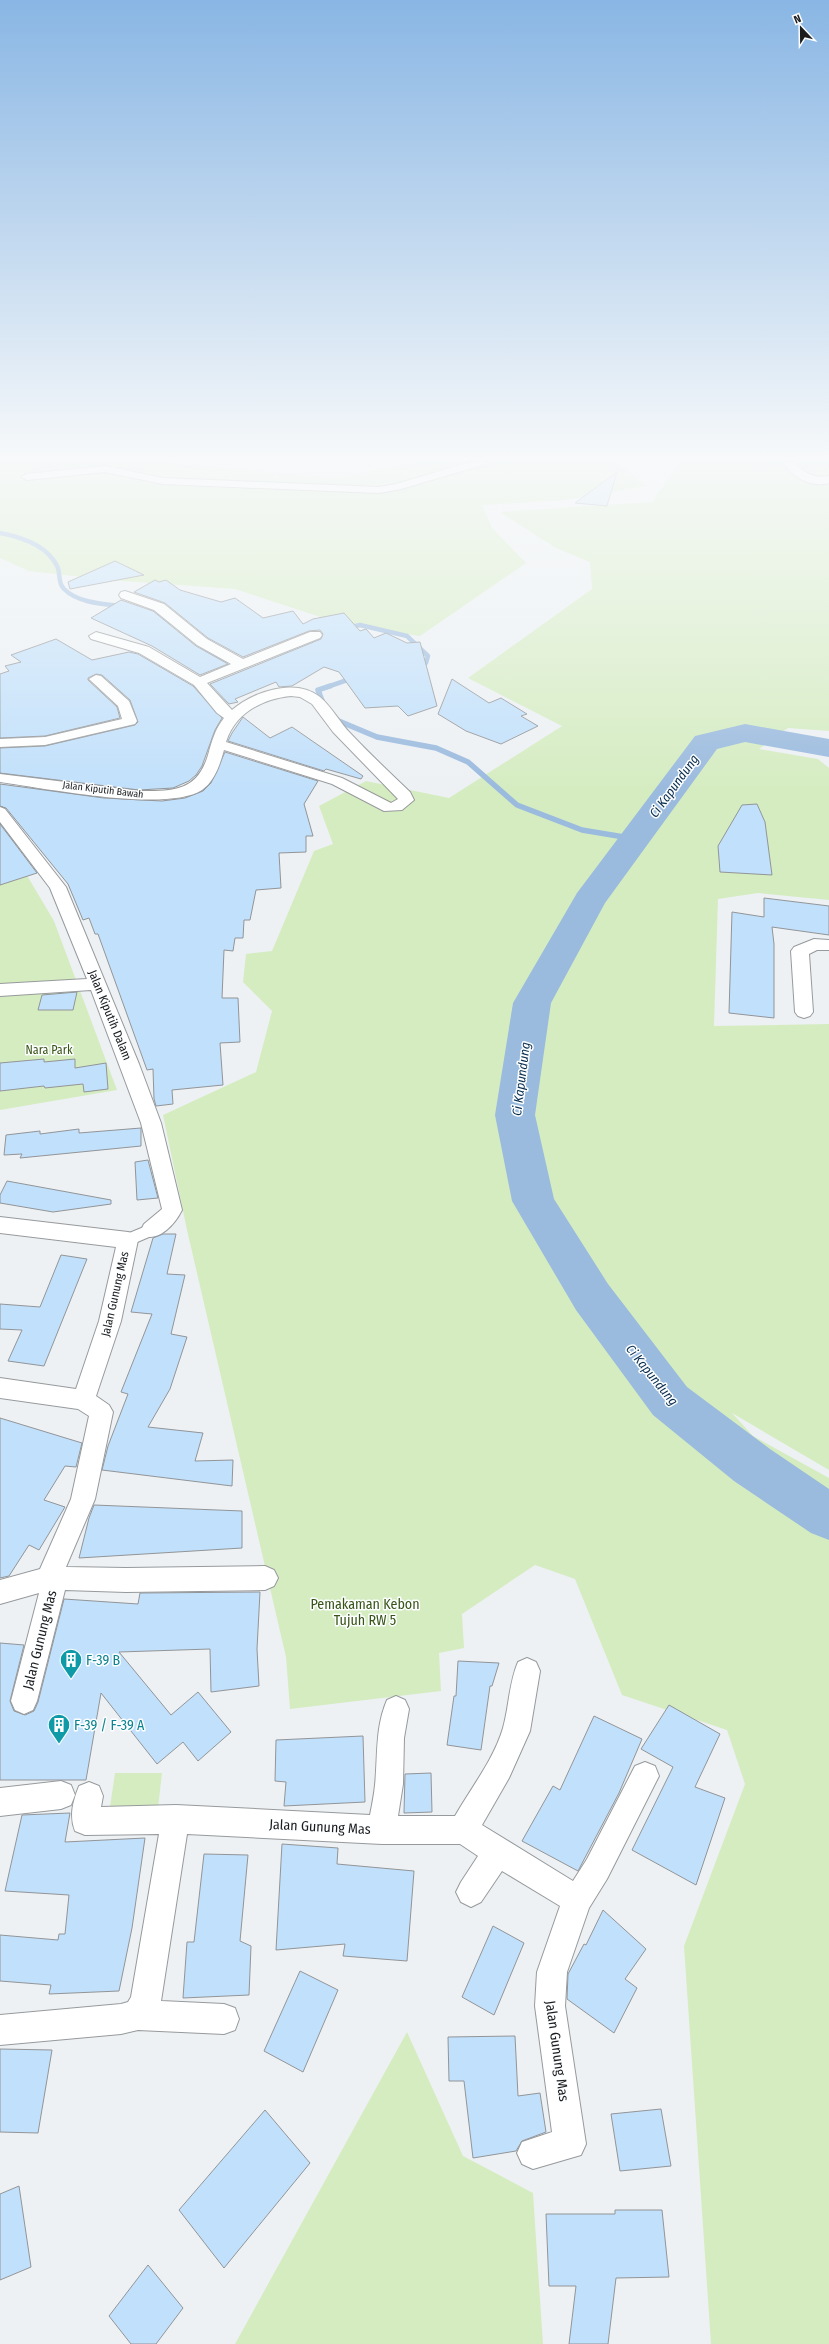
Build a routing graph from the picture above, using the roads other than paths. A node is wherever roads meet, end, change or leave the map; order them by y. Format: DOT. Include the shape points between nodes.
graph roads {
  1 [pos="125,595"];
  2 [pos="315,635"];
  3 [pos="96,636"];
  4 [pos="241,664"];
  5 [pos="96,679"];
  6 [pos="199,682"];
  7 [pos="233,717"];
  8 [pos="0,743"];
  9 [pos="219,744"];
  10 [pos="0,778"];
  11 [pos="2,817"];
  12 [pos="829,946"];
  13 [pos="98,984"];
  14 [pos="0,990"];
  15 [pos="804,1012"];
  16 [pos="0,1225"];
  17 [pos="151,1230"];
  18 [pos="128,1240"];
  19 [pos="0,1388"];
  20 [pos="83,1400"];
  21 [pos="51,1578"];
  22 [pos="265,1578"];
  23 [pos="0,1592"];
  24 [pos="527,1671"];
  25 [pos="24,1701"];
  26 [pos="396,1709"];
  27 [pos="645,1776"];
  28 [pos="61,1795"];
  29 [pos="89,1796"];
  30 [pos="0,1802"];
  31 [pos="176,1819"];
  32 [pos="382,1830"];
  33 [pos="463,1830"];
  34 [pos="498,1852"];
  35 [pos="471,1892"];
  36 [pos="577,1900"];
  37 [pos="138,2015"];
  38 [pos="224,2019"];
  39 [pos="0,2030"];
  40 [pos="533,2153"];
  1 -- 4 [label="street" via="159,606 202,642"];
  2 -- 4 [label="street"];
  3 -- 6 [label="street" via="144,650"];
  4 -- 6 [label="street"];
  5 -- 8 [label="street" via="124,704 130,721 45,741"];
  6 -- 7 [label="street" via="222,710"];
  7 -- 9 [label="street, Jalan Kiputih Bawah" via="225,726"];
  7 -- 9 [label="street" via="273,694 302,693 313,698 364,756 405,795 406,800 398,807 389,808 337,781"];
  9 -- 10 [label="street, Jalan Kiputih Bawah" via="206,779 197,787 160,796 139,796"];
  11 -- 13 [label="street, Jalan Kiputih Dalam" via="58,887"];
  12 -- 15 [label="street" via="814,944 800,951"];
  13 -- 14 [label="street"];
  13 -- 17 [label="street, Jalan Kiputih Dalam" via="130,1064 160,1154 172,1210"];
  16 -- 18 [label="street, Jalan Gunung Mas"];
  17 -- 18 [label="street"];
  18 -- 20 [label="street, Jalan Gunung Mas" via="106,1337"];
  19 -- 20 [label="street, Jalan Gunung Mas"];
  20 -- 21 [label="street, Jalan Gunung Mas" via="101,1412 83,1499"];
  21 -- 22 [label="street, Jalan Gunung Mas"];
  21 -- 23 [label="street, Jalan Gunung Mas"];
  21 -- 25 [label="street, Jalan Gunung Mas"];
  24 -- 33 [label="street" via="516,1731 499,1768"];
  26 -- 32 [label="street" via="390,1738 389,1784"];
  27 -- 36 [label="street, Jalan Gunung Mas" via="597,1869"];
  28 -- 30 [label="street"];
  29 -- 31 [label="street, Jalan Gunung Mas" via="85,1821"];
  31 -- 32 [label="street, Jalan Gunung Mas"];
  31 -- 37 [label="street" via="168,1851 146,2001"];
  32 -- 33 [label="street, Jalan Gunung Mas"];
  33 -- 34 [label="street"];
  34 -- 35 [label="street"];
  34 -- 36 [label="street"];
  36 -- 40 [label="street, Jalan Gunung Mas" via="552,1972 549,1992 570,2144"];
  37 -- 38 [label="street"];
  37 -- 39 [label="street" via="121,2019"];
}
